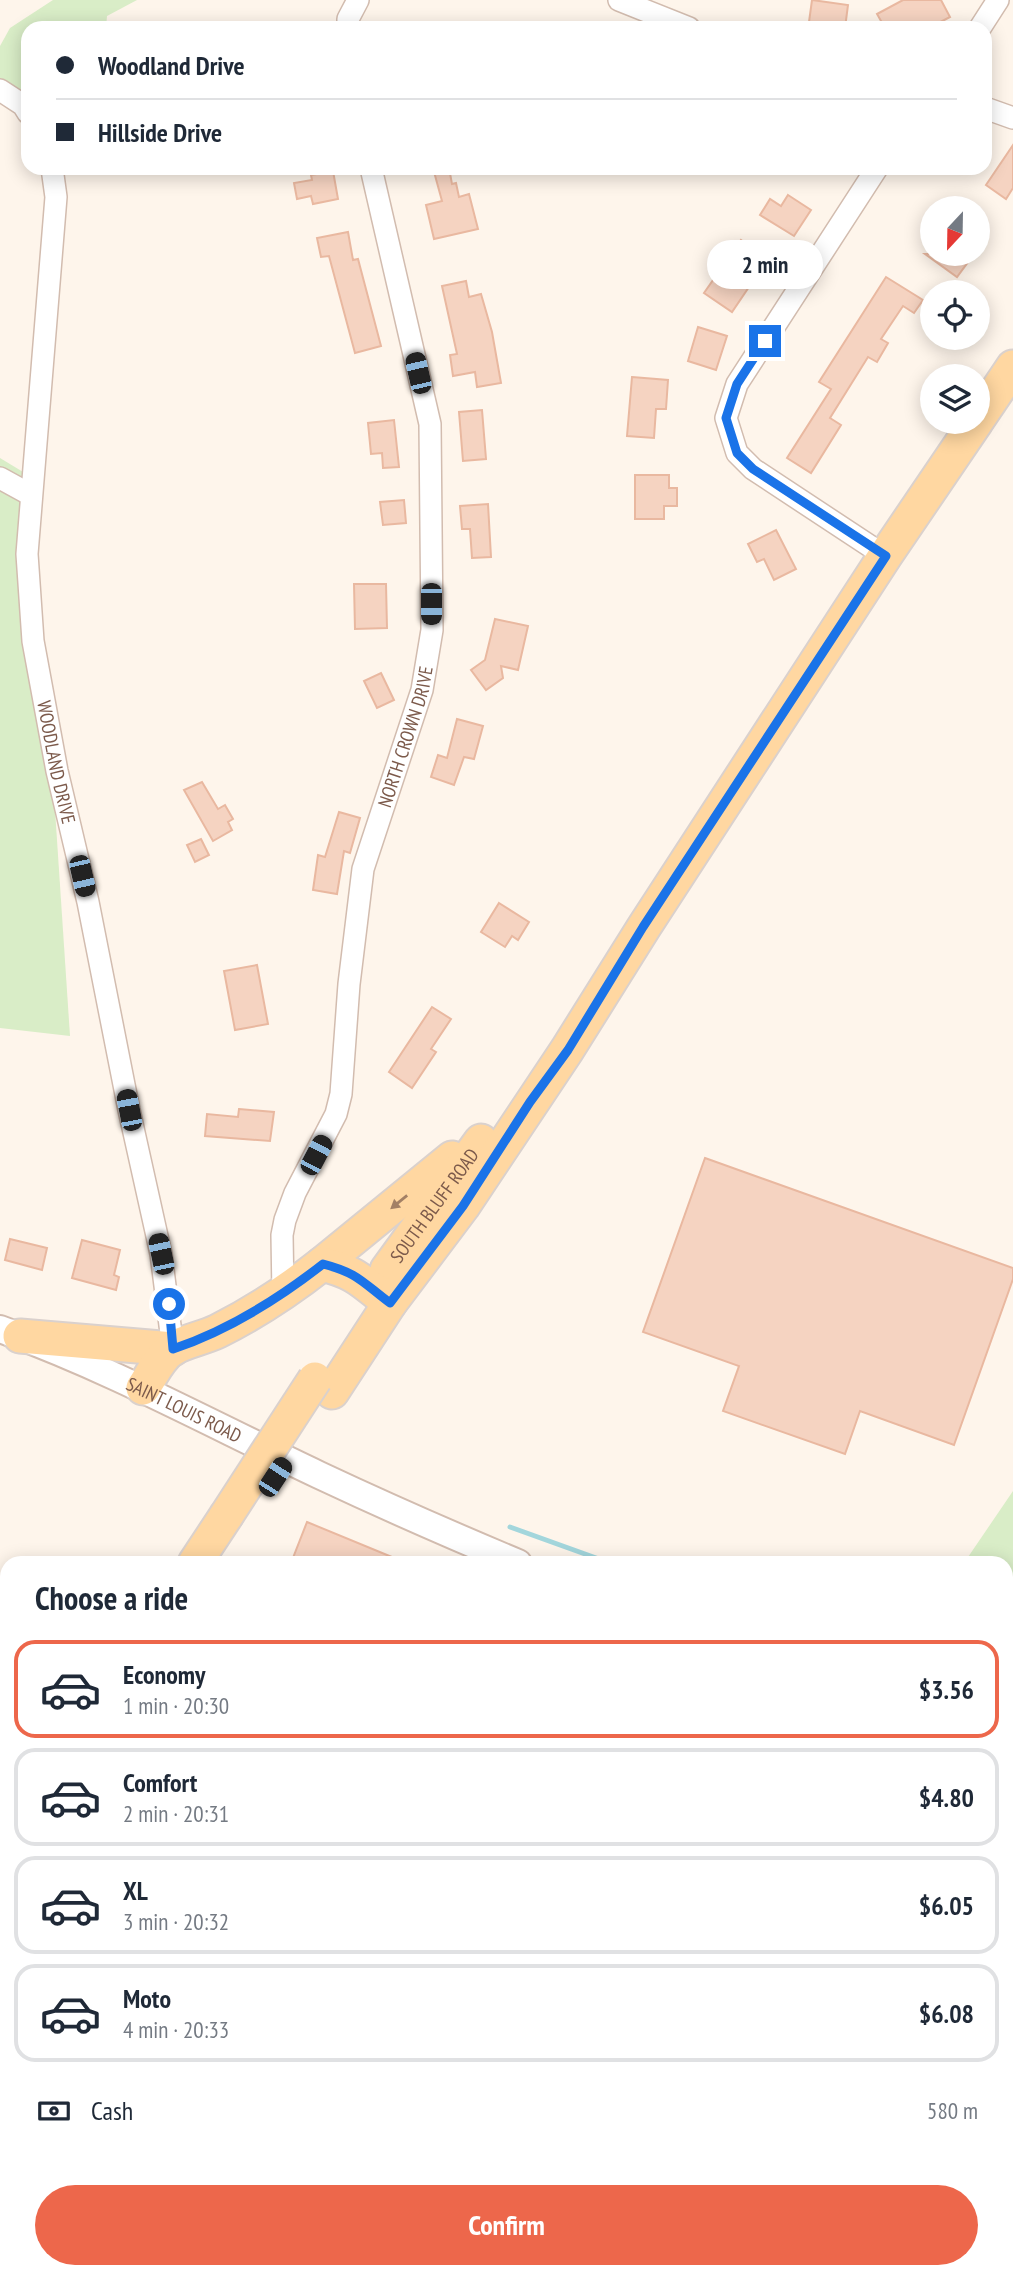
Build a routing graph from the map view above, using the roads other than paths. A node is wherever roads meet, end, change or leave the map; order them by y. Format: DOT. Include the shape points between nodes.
graph roads {
  1 [pos="358,0"];
  2 [pos="619,0"];
  3 [pos="998,0"];
  4 [pos="348,21"];
  5 [pos="671,21"];
  6 [pos="984,21"];
  7 [pos="0,90"];
  8 [pos="21,104"];
  9 [pos="992,110"];
  10 [pos="1013,118"];
  11 [pos="53,175"];
  12 [pos="373,175"];
  13 [pos="872,175"];
  14 [pos="1013,367"];
  15 [pos="990,401"];
  16 [pos="968,434"];
  17 [pos="0,478"];
  18 [pos="31,495"];
  19 [pos="886,556"];
  20 [pos="643,927"];
  21 [pos="505,1109"];
  22 [pos="323,1264"];
  23 [pos="283,1295"];
  24 [pos="382,1296"];
  25 [pos="10,1333"];
  26 [pos="173,1349"];
  27 [pos="144,1388"];
  28 [pos="237,1517"];
  29 [pos="201,1556"];
  30 [pos="222,1556"];
  31 [pos="503,1556"];
  1 -- 4 [label="street"];
  2 -- 5 [label="street"];
  3 -- 6 [label="street"];
  7 -- 8 [label="street"];
  9 -- 10 [label="street"];
  11 -- 18 [label="street, WOODLAND DRIVE" via="56,197"];
  12 -- 23 [label="street, NORTH CROWN DRIVE" via="430,424 432,630 422,690 363,869 341,1094 336,1114 285,1220"];
  13 -- 19 [label="street" via="737,384 726,418 737,453 753,469"];
  14 -- 15 [label="main road, SOUTH BLUFF ROAD"];
  16 -- 19 [label="main road, SOUTH BLUFF ROAD"];
  17 -- 18 [label="street"];
  18 -- 26 [label="street, WOODLAND DRIVE" via="27,554 33,641 161,1254"];
  19 -- 20 [label="main road, SOUTH BLUFF ROAD"];
  20 -- 21 [label="main road, SOUTH BLUFF ROAD" via="595,983"];
  20 -- 24 [label="main road, SOUTH BLUFF ROAD" via="568,1050 463,1206"];
  21 -- 22 [label="main road, one-way"];
  21 -- 24 [label="main road, SOUTH BLUFF ROAD"];
  22 -- 23 [label="main road"];
  22 -- 24 [label="main road" via="347,1270"];
  23 -- 26 [label="main road" via="214,1333"];
  24 -- 28 [label="main road, SOUTH BLUFF ROAD, bridge"];
  25 -- 26 [label="main road"];
  25 -- 27 [label="street, SAINT LOUIS ROAD"];
  26 -- 27 [label="main road"];
  27 -- 31 [label="street, SAINT LOUIS ROAD" via="342,1486"];
  28 -- 29 [label="main road, SOUTH BLUFF ROAD"];
  28 -- 30 [label="main road, SOUTH BLUFF ROAD"];
}
